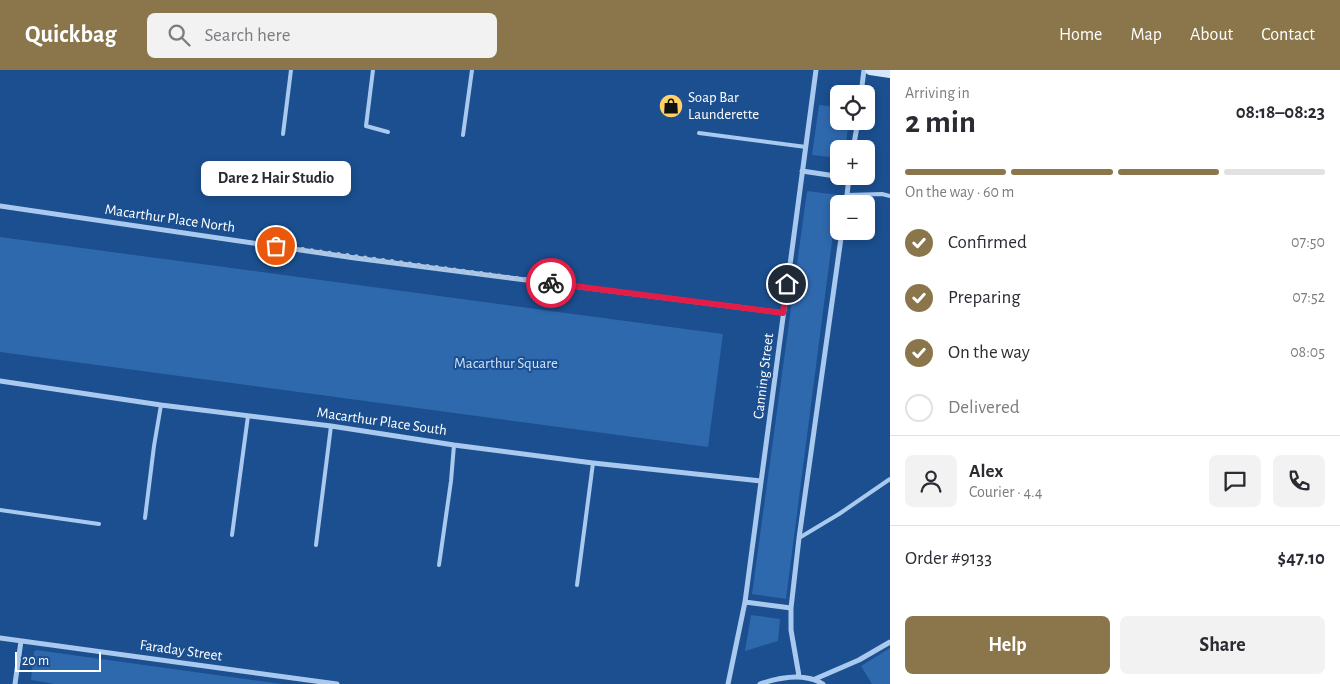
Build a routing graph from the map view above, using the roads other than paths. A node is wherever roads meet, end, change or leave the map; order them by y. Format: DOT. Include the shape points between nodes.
graph roads {
  1 [pos="291,70"];
  2 [pos="373,70"];
  3 [pos="472,70"];
  4 [pos="816,70"];
  5 [pos="864,70"];
  6 [pos="870,70"];
  7 [pos="890,73"];
  8 [pos="862,85"];
  9 [pos="388,132"];
  10 [pos="699,133"];
  11 [pos="283,134"];
  12 [pos="463,135"];
  13 [pos="806,147"];
  14 [pos="802,171"];
  15 [pos="830,175"];
  16 [pos="848,185"];
  17 [pos="847,195"];
  18 [pos="890,196"];
  19 [pos="0,206"];
  20 [pos="841,240"];
  21 [pos="783,313"];
  22 [pos="0,381"];
  23 [pos="161,404"];
  24 [pos="248,416"];
  25 [pos="331,426"];
  26 [pos="454,444"];
  27 [pos="593,463"];
  28 [pos="890,479"];
  29 [pos="761,481"];
  30 [pos="0,510"];
  31 [pos="145,518"];
  32 [pos="99,524"];
  33 [pos="232,535"];
  34 [pos="799,538"];
  35 [pos="316,546"];
  36 [pos="439,564"];
  37 [pos="577,584"];
  38 [pos="745,602"];
  39 [pos="791,608"];
  40 [pos="0,638"];
  41 [pos="22,641"];
  42 [pos="890,642"];
  43 [pos="799,676"];
  44 [pos="815,679"];
  45 [pos="15,684"];
  46 [pos="337,684"];
  47 [pos="728,684"];
  48 [pos="760,684"];
  49 [pos="823,684"];
  1 -- 11 [label="lane"];
  2 -- 9 [label="lane" via="366,126"];
  3 -- 12 [label="lane"];
  4 -- 13 [label="street, Canning Street"];
  5 -- 8 [label="street"];
  6 -- 7 [label="main road"];
  10 -- 13 [label="lane"];
  13 -- 14 [label="street, Canning Street"];
  14 -- 15 [label="street"];
  14 -- 21 [label="street, Canning Street"];
  16 -- 17 [label="street"];
  17 -- 18 [label="lane"];
  19 -- 21 [label="street, Macarthur Place North" via="355,258"];
  20 -- 34 [label="street"];
  21 -- 29 [label="street, Canning Street"];
  22 -- 23 [label="street, Macarthur Place South"];
  23 -- 24 [label="street, Macarthur Place South"];
  23 -- 31 [label="lane"];
  24 -- 25 [label="street, Macarthur Place South"];
  24 -- 33 [label="lane"];
  25 -- 26 [label="street, Macarthur Place South"];
  25 -- 35 [label="lane"];
  26 -- 27 [label="street, Macarthur Place South"];
  26 -- 36 [label="lane"];
  27 -- 29 [label="street, Macarthur Place South"];
  27 -- 37 [label="lane"];
  28 -- 34 [label="lane"];
  29 -- 38 [label="street, Canning Street"];
  30 -- 32 [label="lane"];
  34 -- 39 [label="street"];
  38 -- 39 [label="street"];
  38 -- 47 [label="street, Canning Street"];
  39 -- 43 [label="street" via="791,630"];
  40 -- 41 [label="street, Faraday Street"];
  41 -- 45 [label="street"];
  41 -- 46 [label="street, Faraday Street"];
  42 -- 44 [label="street"];
  43 -- 44 [label="street"];
  43 -- 48 [label="street"];
  44 -- 49 [label="street"];
}
